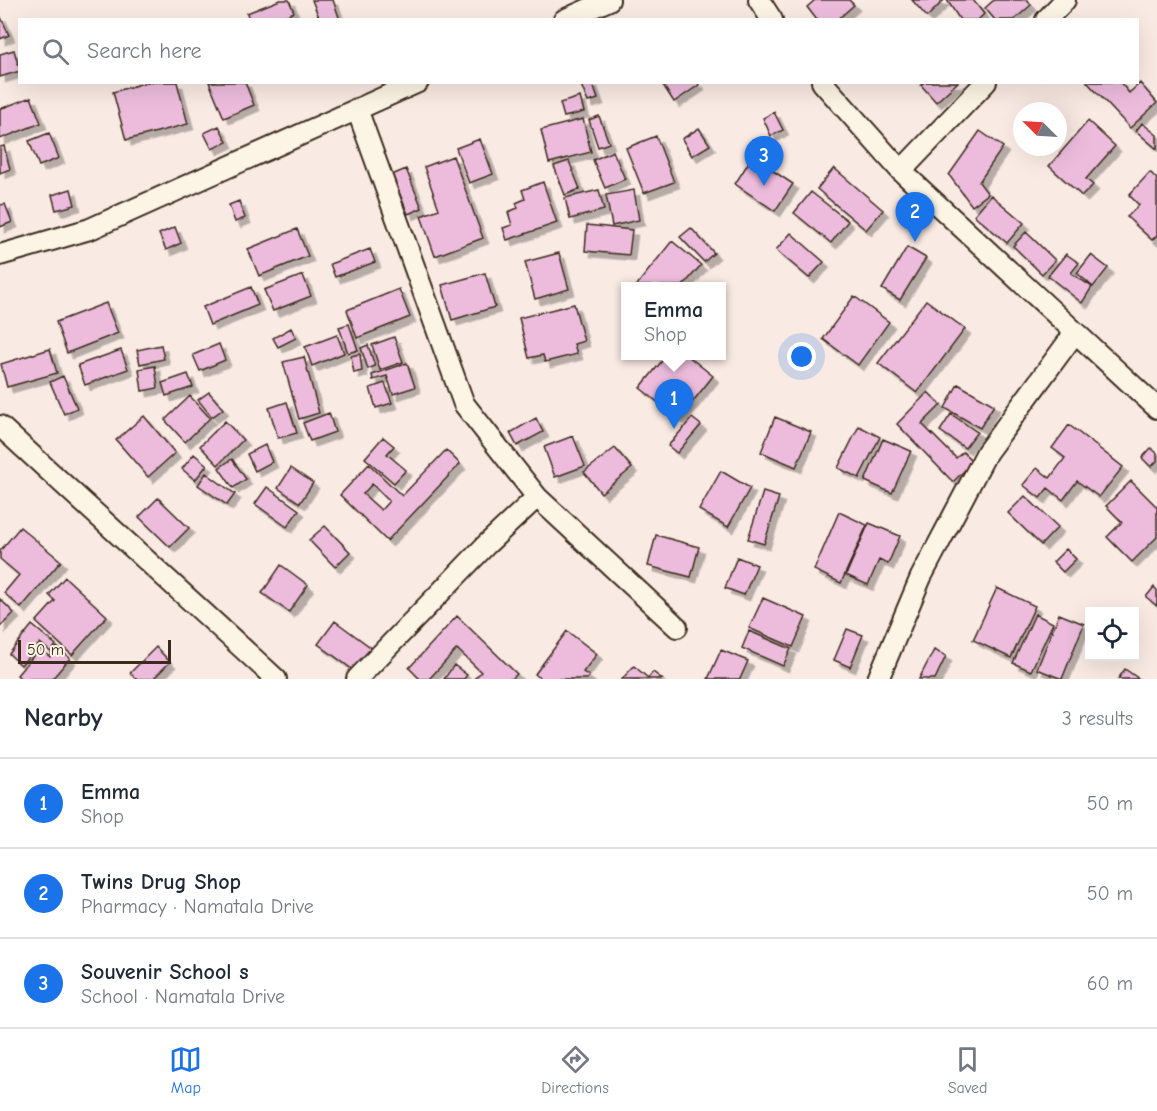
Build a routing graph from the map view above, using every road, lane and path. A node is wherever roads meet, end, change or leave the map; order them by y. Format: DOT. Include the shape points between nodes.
graph roads {
  1 [pos="609,0"];
  2 [pos="759,0"];
  3 [pos="1065,0"];
  4 [pos="568,18"];
  5 [pos="771,18"];
  6 [pos="1048,18"];
  7 [pos="413,84"];
  8 [pos="824,84"];
  9 [pos="984,84"];
  10 [pos="357,109"];
  11 [pos="902,171"];
  12 [pos="0,255"];
  13 [pos="1074,334"];
  14 [pos="1157,408"];
  15 [pos="0,426"];
  16 [pos="537,497"];
  17 [pos="677,627"];
  18 [pos="276,679"];
  19 [pos="357,679"];
  20 [pos="878,679"];
  1 -- 4 [label="street"];
  2 -- 5 [label="street"];
  3 -- 6 [label="street"];
  7 -- 10 [label="street"];
  8 -- 11 [label="street"];
  9 -- 11 [label="street"];
  10 -- 12 [label="street" via="90,229"];
  10 -- 16 [label="street" via="464,404"];
  11 -- 13 [label="street"];
  13 -- 14 [label="street"];
  13 -- 20 [label="street" via="987,452 921,578"];
  15 -- 18 [label="street"];
  16 -- 17 [label="street"];
  16 -- 19 [label="street"];
}
